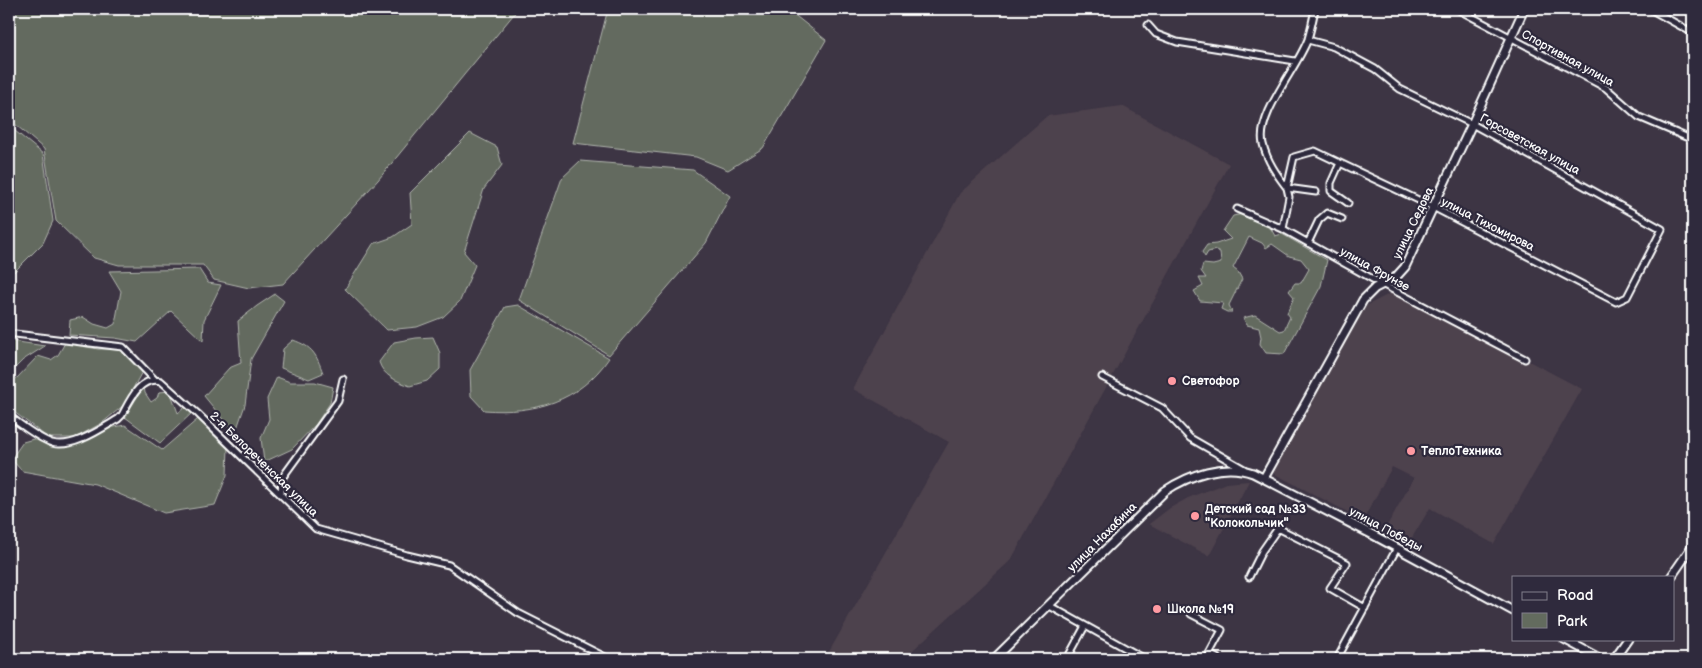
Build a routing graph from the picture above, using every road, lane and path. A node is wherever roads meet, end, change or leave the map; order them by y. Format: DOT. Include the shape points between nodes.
graph roads {
  1 [pos="1315,9"];
  2 [pos="1457,9"];
  3 [pos="1524,9"];
  4 [pos="1650,9"];
  5 [pos="1148,26"];
  6 [pos="1693,33"];
  7 [pos="1511,38"];
  8 [pos="1308,40"];
  9 [pos="1295,61"];
  10 [pos="1472,124"];
  11 [pos="1693,140"];
  12 [pos="1340,163"];
  13 [pos="1287,188"];
  14 [pos="1316,192"];
  15 [pos="1348,203"];
  16 [pos="1433,207"];
  17 [pos="1237,209"];
  18 [pos="1342,220"];
  19 [pos="1283,229"];
  20 [pos="1308,243"];
  21 [pos="1383,285"];
  22 [pos="1616,302"];
  23 [pos="14,334"];
  24 [pos="1525,358"];
  25 [pos="1102,377"];
  26 [pos="343,379"];
  27 [pos="155,380"];
  28 [pos="9,416"];
  29 [pos="1246,471"];
  30 [pos="1264,478"];
  31 [pos="282,494"];
  32 [pos="1693,545"];
  33 [pos="1397,548"];
  34 [pos="1672,576"];
  35 [pos="1249,577"];
  36 [pos="1048,605"];
  37 [pos="1365,608"];
  38 [pos="1512,610"];
  39 [pos="1191,614"];
  40 [pos="1085,626"];
  41 [pos="1566,640"];
  42 [pos="1627,640"];
  43 [pos="609,659"];
  44 [pos="994,659"];
  45 [pos="1067,659"];
  46 [pos="1145,659"];
  47 [pos="1219,659"];
  48 [pos="1337,659"];
  49 [pos="1601,659"];
  50 [pos="1614,659"];
  1 -- 8 [label="street"];
  2 -- 7 [label="street, Спортивная улица"];
  3 -- 7 [label="main road, улица Седова"];
  4 -- 6 [label="street"];
  5 -- 9 [label="street" via="1156,34 1177,42"];
  7 -- 10 [label="main road, улица Седова"];
  7 -- 11 [label="street, Спортивная улица" via="1606,88 1639,116"];
  8 -- 9 [label="street"];
  8 -- 10 [label="street, Горсоветская улица" via="1334,47 1376,69 1400,89"];
  9 -- 13 [label="street" via="1264,124 1262,143 1271,166"];
  10 -- 16 [label="main road, улица Седова"];
  10 -- 22 [label="street, Горсоветская улица" via="1662,228 1627,297"];
  12 -- 13 [label="street, улица Тихомирова" via="1315,152 1294,157"];
  12 -- 15 [label="street" via="1331,191"];
  12 -- 16 [label="street, улица Тихомирова"];
  13 -- 14 [label="street"];
  13 -- 19 [label="street" via="1289,197"];
  16 -- 21 [label="main road, улица Седова" via="1405,267"];
  16 -- 22 [label="street, улица Тихомирова"];
  17 -- 19 [label="street, улица Фрунзе"];
  18 -- 20 [label="street" via="1327,213 1319,220"];
  19 -- 20 [label="street, улица Фрунзе"];
  20 -- 21 [label="street, улица Фрунзе"];
  21 -- 24 [label="street, улица Фрунзе"];
  21 -- 30 [label="main road, улица Седова" via="1363,300"];
  23 -- 27 [label="street, 2-я Белореченская улица" via="123,347"];
  25 -- 29 [label="street" via="1162,408 1190,438"];
  26 -- 31 [label="street" via="338,401 282,478"];
  27 -- 28 [label="street" via="142,384 118,419 67,444 52,443"];
  27 -- 31 [label="street, 2-я Белореченская улица" via="170,387"];
  29 -- 30 [label="main road, улица Победы"];
  29 -- 36 [label="main road, улица Нахабина" via="1212,471 1178,482"];
  30 -- 33 [label="main road, улица Победы"];
  31 -- 43 [label="street, 2-я Белореченская улица" via="316,529 449,565 518,613"];
  32 -- 34 [label="main road"];
  33 -- 37 [label="street"];
  33 -- 38 [label="main road, улица Победы"];
  35 -- 37 [label="street" via="1278,528 1347,563 1330,588"];
  36 -- 40 [label="street"];
  36 -- 44 [label="main road, улица Нахабина"];
  37 -- 48 [label="street"];
  39 -- 47 [label="street" via="1222,630 1209,654"];
  40 -- 45 [label="street"];
  40 -- 46 [label="street"];
  41 -- 49 [label="main road"];
  42 -- 50 [label="main road"];
}
